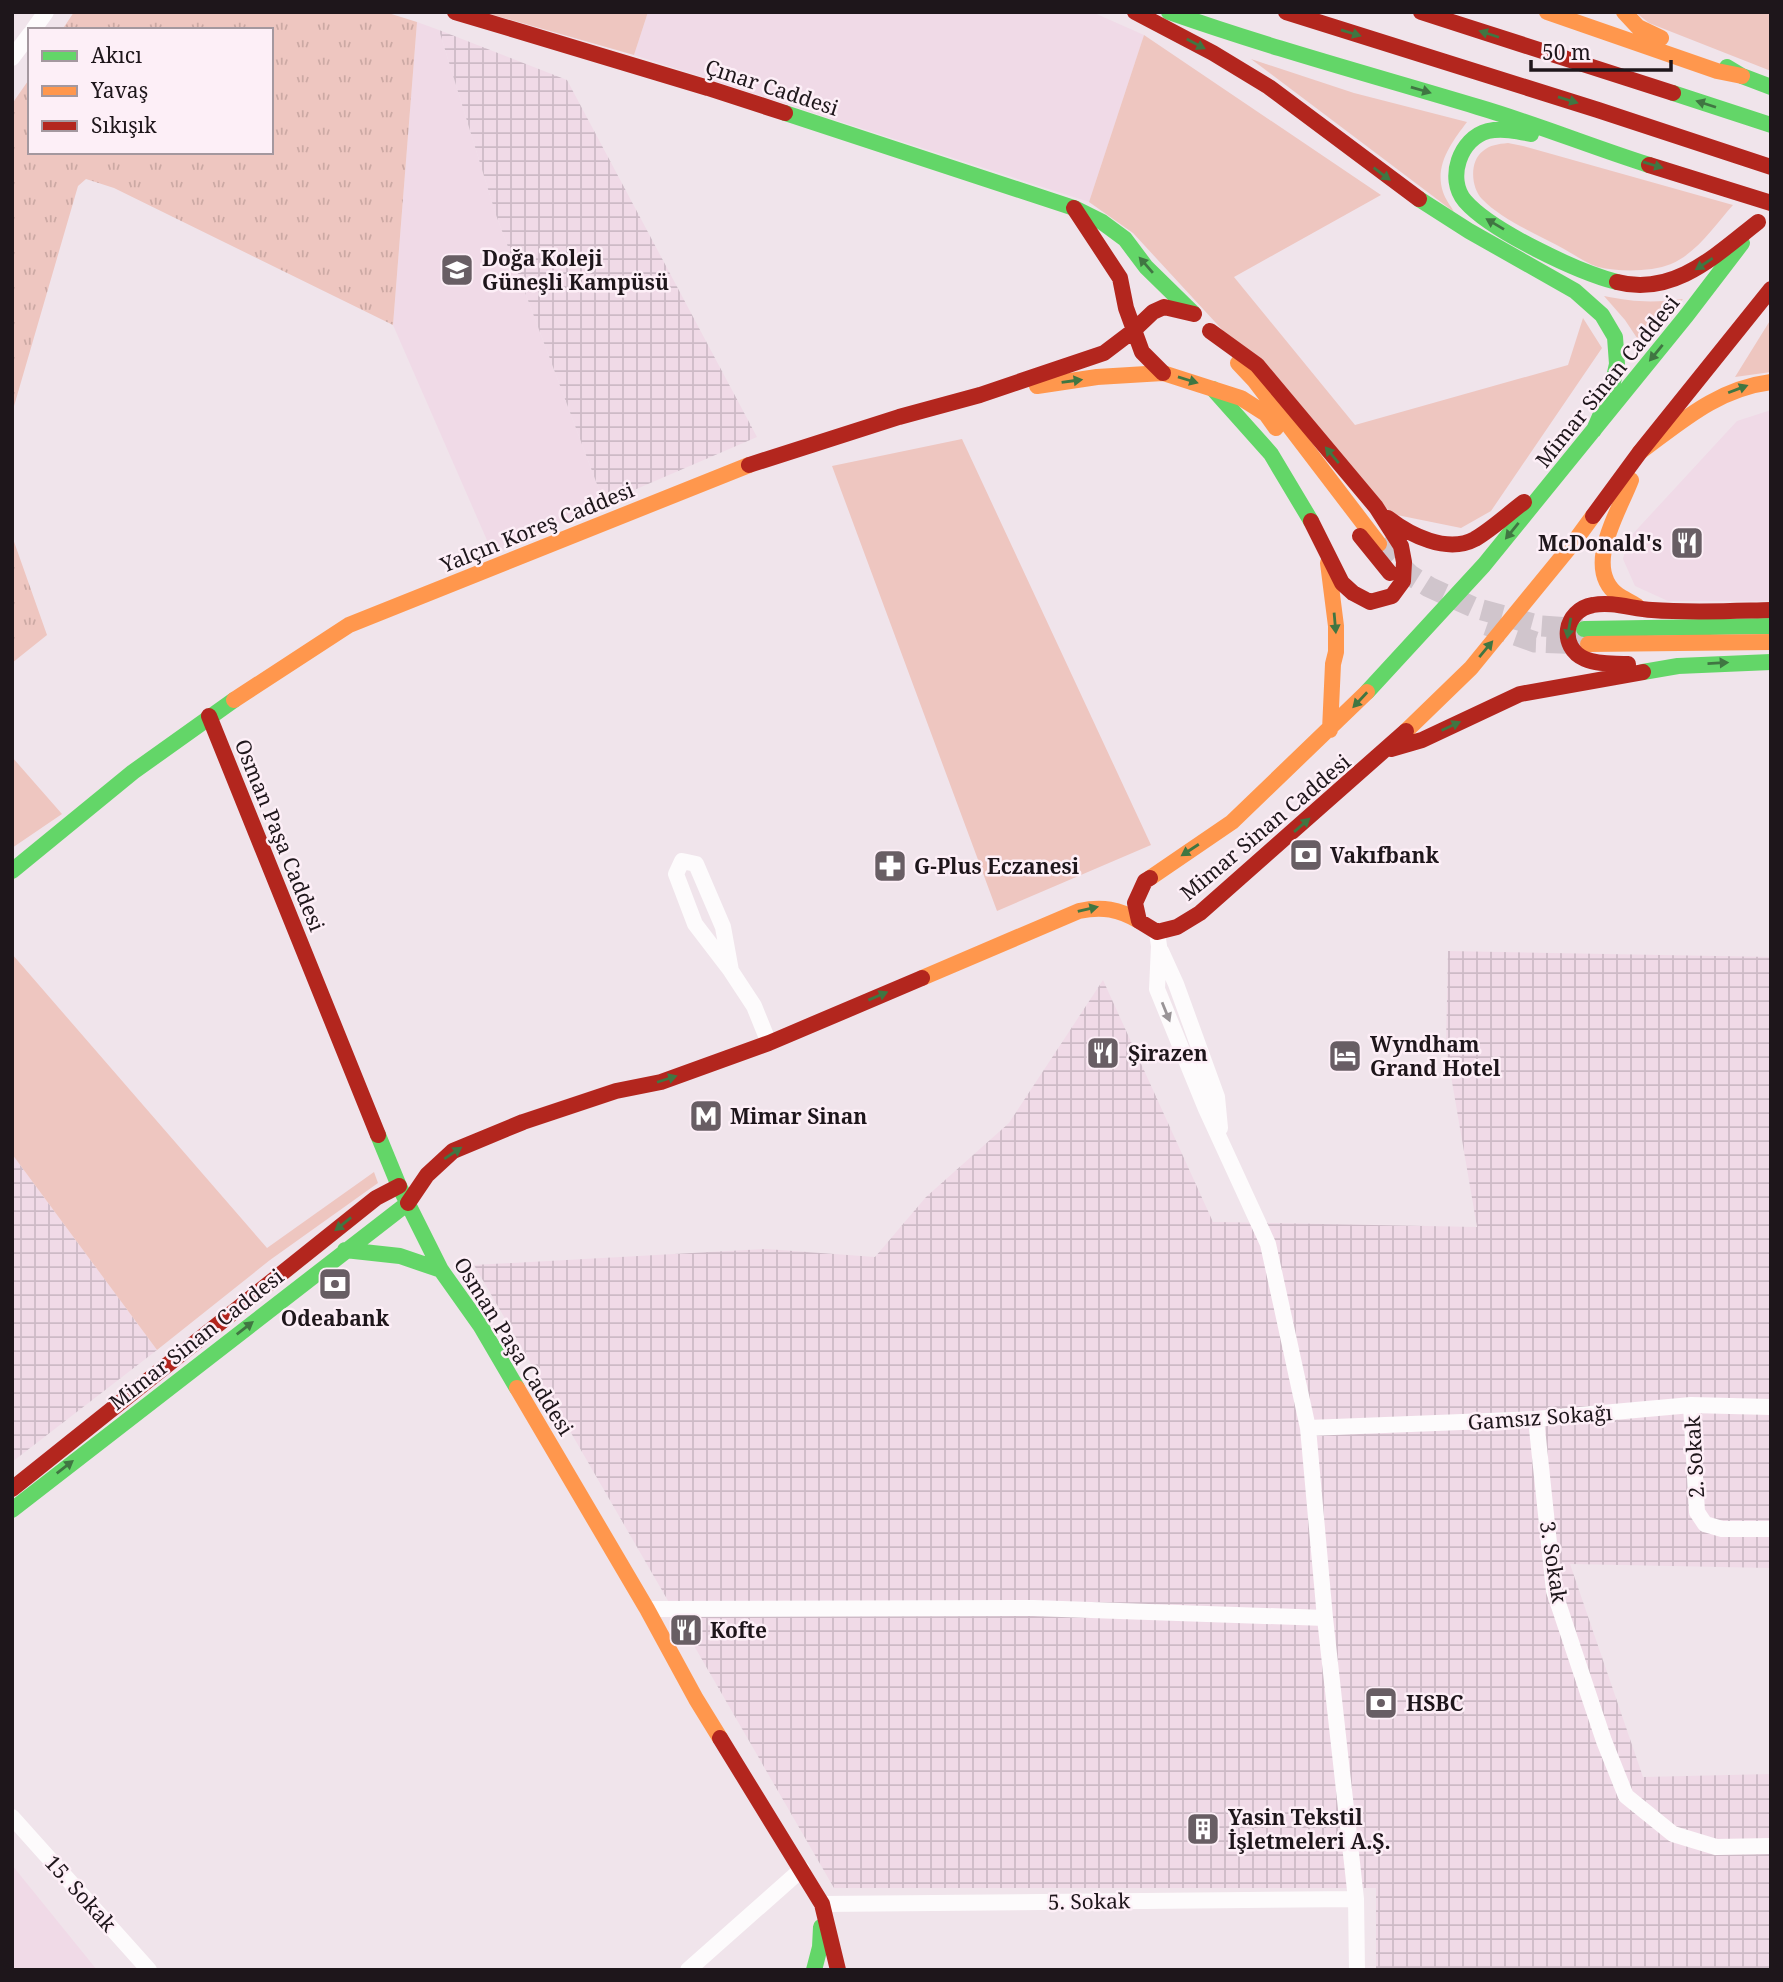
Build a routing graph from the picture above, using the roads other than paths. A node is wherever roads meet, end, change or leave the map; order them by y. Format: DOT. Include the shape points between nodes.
graph roads {
  1 [pos="46,12"];
  2 [pos="455,12"];
  3 [pos="1135,12"];
  4 [pos="1169,12"];
  5 [pos="1286,12"];
  6 [pos="1421,12"];
  7 [pos="1548,12"];
  8 [pos="1624,12"];
  9 [pos="34,28"];
  10 [pos="28,37"];
  11 [pos="12,58"];
  12 [pos="1742,76"];
  13 [pos="1771,87"];
  14 [pos="1771,125"];
  15 [pos="1587,145"];
  16 [pos="1771,167"];
  17 [pos="1771,205"];
  18 [pos="1074,208"];
  19 [pos="1758,222"];
  20 [pos="1771,289"];
  21 [pos="1194,314"];
  22 [pos="1133,331"];
  23 [pos="1210,331"];
  24 [pos="1163,373"];
  25 [pos="1771,382"];
  26 [pos="1213,389"];
  27 [pos="980,395"];
  28 [pos="1594,430"];
  29 [pos="1640,452"];
  30 [pos="1556,478"];
  31 [pos="1376,508"];
  32 [pos="1378,544"];
  33 [pos="1327,555"];
  34 [pos="1391,573"];
  35 [pos="1647,610"];
  36 [pos="1771,610"];
  37 [pos="1771,626"];
  38 [pos="1771,642"];
  39 [pos="1771,662"];
  40 [pos="1678,666"];
  41 [pos="209,716"];
  42 [pos="1330,730"];
  43 [pos="1387,750"];
  44 [pos="12,872"];
  45 [pos="1139,921"];
  46 [pos="1158,939"];
  47 [pos="731,971"];
  48 [pos="769,1043"];
  49 [pos="399,1186"];
  50 [pos="408,1203"];
  51 [pos="345,1250"];
  52 [pos="441,1270"];
  53 [pos="1692,1405"];
  54 [pos="1771,1407"];
  55 [pos="1536,1419"];
  56 [pos="1308,1428"];
  57 [pos="12,1489"];
  58 [pos="12,1510"];
  59 [pos="1771,1529"];
  60 [pos="648,1609"];
  61 [pos="1325,1618"];
  62 [pos="12,1817"];
  63 [pos="1771,1846"];
  64 [pos="802,1869"];
  65 [pos="1356,1899"];
  66 [pos="821,1904"];
  67 [pos="696,1968"];
  68 [pos="149,1970"];
  69 [pos="814,1970"];
  70 [pos="838,1970"];
  71 [pos="1357,1970"];
  1 -- 9 [label="street"];
  2 -- 18 [label="main road, Çınar Caddesi" via="708,88"];
  3 -- 28 [label="main road, one-way" via="1244,71 1404,190 1596,308 1615,335 1618,358 1609,398"];
  4 -- 15 [label="main road, one-way" via="1305,58 1490,110"];
  5 -- 16 [label="main road, one-way"];
  14 -- 6 [label="main road, one-way"];
  7 -- 12 [label="main road"];
  8 -- 12 [label="main road" via="1638,27"];
  10 -- 11 [label="street"];
  12 -- 13 [label="main road"];
  15 -- 17 [label="main road, one-way"];
  19 -- 15 [label="main road, one-way" via="1696,270 1667,282 1622,284 1576,268 1502,229 1476,213 1456,183 1461,154 1486,132 1523,133"];
  17 -- 19 [label="main road"];
  21 -- 18 [label="main road, Çınar Caddesi, one-way" via="1146,267 1125,239"];
  18 -- 22 [label="main road" via="1120,278"];
  19 -- 28 [label="main road, Mimar Sinan Caddesi, one-way"];
  20 -- 29 [label="main road, Mimar Sinan Caddesi"];
  21 -- 22 [label="main road, Yalçın Koreş Caddesi" via="1164,307"];
  21 -- 23 [label="main road, Çınar Caddesi"];
  22 -- 24 [label="main road" via="1142,352"];
  22 -- 27 [label="main road, Yalçın Koreş Caddesi" via="1104,354"];
  31 -- 23 [label="main road, one-way" via="1257,365"];
  23 -- 32 [label="main road" via="1254,380"];
  24 -- 26 [label="main road, one-way"];
  27 -- 24 [label="main road, one-way" via="1097,377"];
  29 -- 25 [label="main road, one-way" via="1728,392"];
  26 -- 33 [label="main road" via="1271,454"];
  26 -- 34 [label="main road" via="1241,398 1266,414"];
  27 -- 41 [label="main road, Yalçın Koreş Caddesi" via="758,461 349,625"];
  28 -- 30 [label="main road, Mimar Sinan Caddesi"];
  29 -- 35 [label="main road" via="1625,499 1605,539 1601,563 1605,583 1627,602"];
  43 -- 29 [label="main road, Mimar Sinan Caddesi, one-way" via="1471,668"];
  30 -- 31 [label="main road" via="1473,540 1451,544 1431,542 1402,529"];
  30 -- 42 [label="main road, Mimar Sinan Caddesi, one-way" via="1485,565"];
  31 -- 33 [label="main road" via="1401,546 1404,562 1404,581 1392,596 1370,602 1353,593"];
  33 -- 42 [label="main road, one-way" via="1336,626"];
  35 -- 36 [label="main road"];
  35 -- 40 [label="main road, one-way" via="1586,606 1571,617 1566,637 1581,657 1595,662"];
  37 -- 38 [label="main road" via="1586,636"];
  40 -- 39 [label="main road, one-way"];
  43 -- 40 [label="main road, one-way" via="1422,740 1520,694"];
  41 -- 44 [label="main road, Yalçın Koreş Caddesi"];
  41 -- 49 [label="main road, Osman Paşa Caddesi"];
  42 -- 45 [label="main road, Mimar Sinan Caddesi, one-way" via="1232,822 1145,881 1135,903"];
  46 -- 43 [label="main road, Mimar Sinan Caddesi, one-way" via="1200,913"];
  45 -- 46 [label="main road"];
  48 -- 45 [label="main road, Mimar Sinan Caddesi, one-way" via="1079,911 1097,906 1122,911"];
  46 -- 56 [label="street" via="1157,989 1268,1244"];
  47 -- 47 [label="street" via="723,927 706,886 696,864 682,861 676,874 695,924"];
  47 -- 48 [label="street" via="754,1006"];
  50 -- 48 [label="main road, Mimar Sinan Caddesi, one-way" via="427,1175 453,1151 546,1114 661,1082"];
  49 -- 50 [label="main road, Osman Paşa Caddesi"];
  49 -- 57 [label="main road, Mimar Sinan Caddesi, one-way" via="376,1198"];
  50 -- 51 [label="main road, Mimar Sinan Caddesi"];
  50 -- 52 [label="main road, Osman Paşa Caddesi"];
  51 -- 52 [label="main road" via="400,1255"];
  58 -- 51 [label="main road, Mimar Sinan Caddesi, one-way"];
  52 -- 60 [label="main road, Osman Paşa Caddesi" via="480,1325"];
  53 -- 54 [label="street, Gamsız Sokağı"];
  53 -- 55 [label="street, Gamsız Sokağı"];
  53 -- 59 [label="street, 2. Sokak" via="1697,1512 1705,1524 1722,1529"];
  55 -- 56 [label="street, Gamsız Sokağı"];
  55 -- 63 [label="street, 3. Sokak" via="1554,1591 1626,1796 1673,1834 1716,1847"];
  56 -- 61 [label="street"];
  60 -- 61 [label="street" via="1033,1608"];
  60 -- 64 [label="main road, Osman Paşa Caddesi" via="696,1699"];
  61 -- 65 [label="street"];
  62 -- 68 [label="street, 15. Sokak"];
  64 -- 66 [label="main road, Osman Paşa Caddesi"];
  64 -- 67 [label="street"];
  65 -- 66 [label="street, 5. Sokak"];
  65 -- 71 [label="street"];
  66 -- 69 [label="main road" via="821,1947"];
  66 -- 70 [label="main road, Osman Paşa Caddesi"];
}
